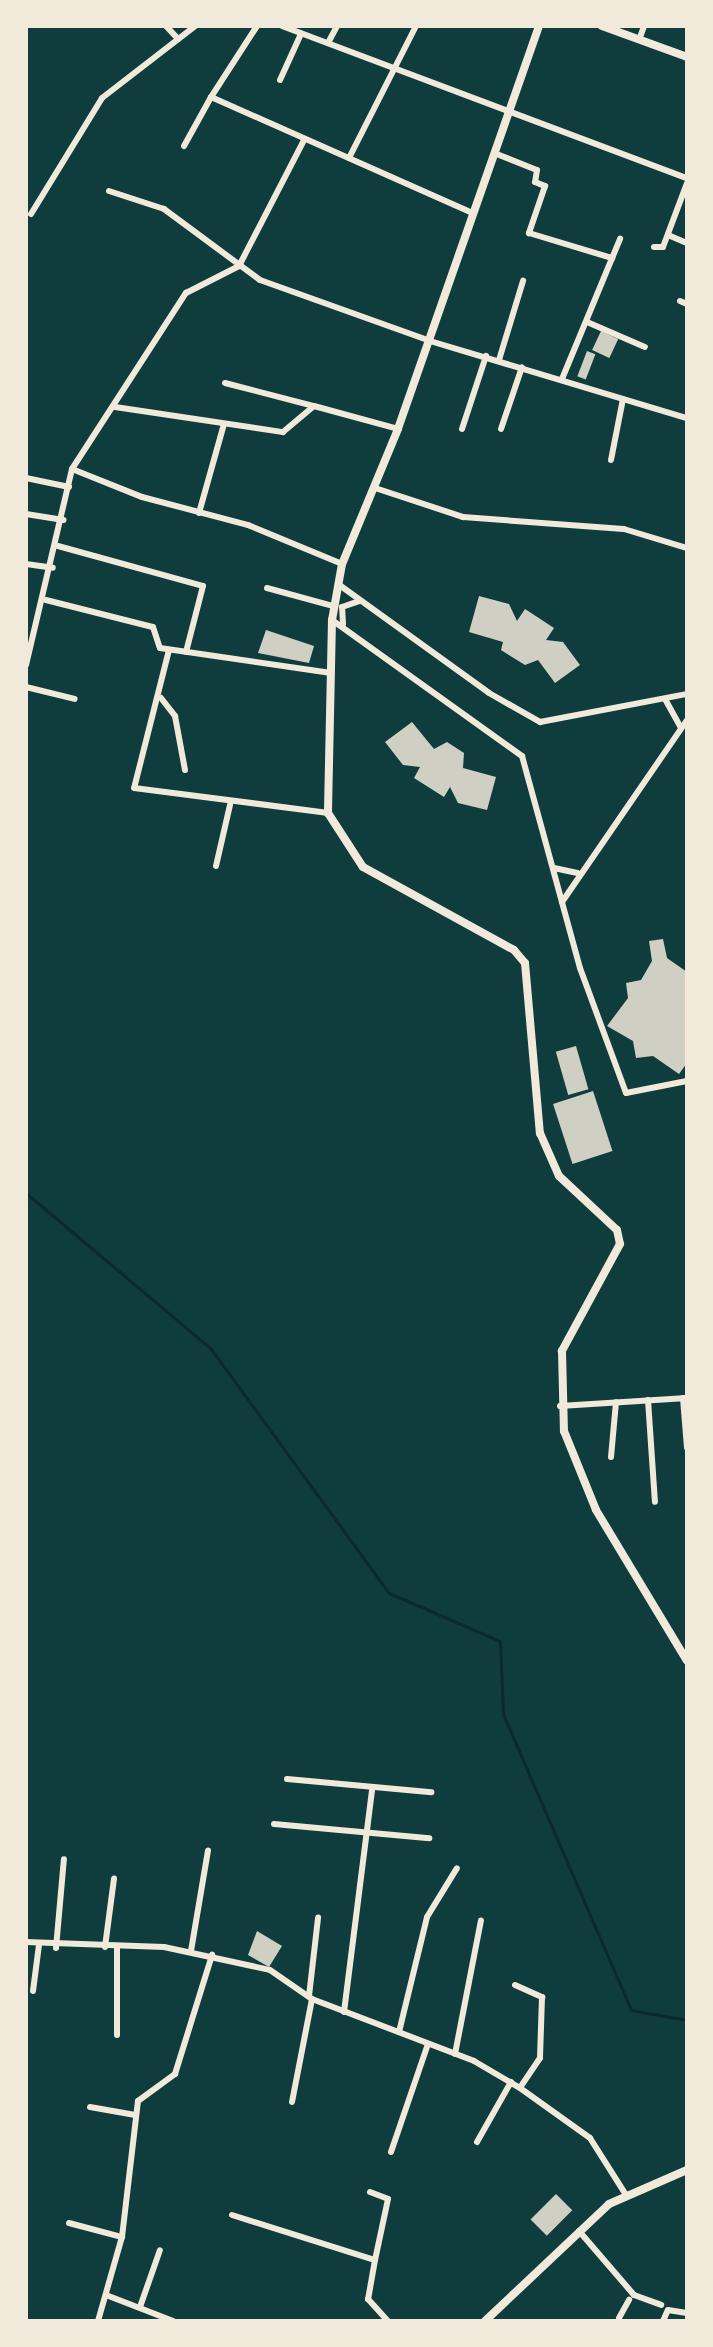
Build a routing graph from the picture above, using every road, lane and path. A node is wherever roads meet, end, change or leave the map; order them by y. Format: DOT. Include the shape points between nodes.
graph roads {
  1 [pos="166,26"];
  2 [pos="195,26"];
  3 [pos="257,26"];
  4 [pos="282,26"];
  5 [pos="337,26"];
  6 [pos="416,26"];
  7 [pos="539,26"];
  8 [pos="602,26"];
  9 [pos="644,26"];
  10 [pos="301,34"];
  11 [pos="178,39"];
  12 [pos="639,40"];
  13 [pos="328,43"];
  14 [pos="687,57"];
  15 [pos="396,70"];
  16 [pos="280,80"];
  17 [pos="211,97"];
  18 [pos="507,113"];
  19 [pos="304,140"];
  20 [pos="184,146"];
  21 [pos="493,152"];
  22 [pos="349,158"];
  23 [pos="687,180"];
  24 [pos="109,191"];
  25 [pos="470,212"];
  26 [pos="31,214"];
  27 [pos="668,235"];
  28 [pos="620,239"];
  29 [pos="687,243"];
  30 [pos="654,247"];
  31 [pos="612,258"];
  32 [pos="239,266"];
  33 [pos="523,281"];
  34 [pos="587,322"];
  35 [pos="430,341"];
  36 [pos="645,347"];
  37 [pos="486,356"];
  38 [pos="499,360"];
  39 [pos="522,367"];
  40 [pos="562,379"];
  41 [pos="225,383"];
  42 [pos="623,399"];
  43 [pos="314,406"];
  44 [pos="115,407"];
  45 [pos="687,418"];
  46 [pos="224,424"];
  47 [pos="398,429"];
  48 [pos="462,429"];
  49 [pos="501,429"];
  50 [pos="611,460"];
  51 [pos="72,469"];
  52 [pos="26,478"];
  53 [pos="69,487"];
  54 [pos="375,488"];
  55 [pos="199,513"];
  56 [pos="26,514"];
  57 [pos="64,520"];
  58 [pos="58,546"];
  59 [pos="687,548"];
  60 [pos="26,564"];
  61 [pos="342,564"];
  62 [pos="53,568"];
  63 [pos="338,584"];
  64 [pos="267,588"];
  65 [pos="46,600"];
  66 [pos="362,602"];
  67 [pos="333,606"];
  68 [pos="332,620"];
  69 [pos="346,627"];
  70 [pos="169,650"];
  71 [pos="186,652"];
  72 [pos="26,665"];
  73 [pos="331,673"];
  74 [pos="26,687"];
  75 [pos="687,694"];
  76 [pos="161,698"];
  77 [pos="75,699"];
  78 [pos="665,699"];
  79 [pos="687,720"];
  80 [pos="681,728"];
  81 [pos="185,770"];
  82 [pos="230,805"];
  83 [pos="328,813"];
  84 [pos="216,866"];
  85 [pos="554,868"];
  86 [pos="577,873"];
  87 [pos="562,902"];
  88 [pos="687,1081"];
  89 [pos="685,1398"];
  90 [pos="648,1400"];
  91 [pos="616,1402"];
  92 [pos="560,1406"];
  93 [pos="687,1448"];
  94 [pos="611,1457"];
  95 [pos="655,1502"];
  96 [pos="687,1661"];
  97 [pos="287,1779"];
  98 [pos="372,1789"];
  99 [pos="431,1792"];
  100 [pos="274,1824"];
  101 [pos="367,1833"];
  102 [pos="429,1838"];
  103 [pos="208,1850"];
  104 [pos="64,1859"];
  105 [pos="457,1868"];
  106 [pos="114,1879"];
  107 [pos="318,1918"];
  108 [pos="481,1920"];
  109 [pos="26,1942"];
  110 [pos="39,1945"];
  111 [pos="117,1946"];
  112 [pos="105,1947"];
  113 [pos="56,1948"];
  114 [pos="191,1951"];
  115 [pos="212,1955"];
  116 [pos="515,1985"];
  117 [pos="33,1991"];
  118 [pos="311,1998"];
  119 [pos="344,2012"];
  120 [pos="399,2032"];
  121 [pos="117,2035"];
  122 [pos="428,2044"];
  123 [pos="455,2054"];
  124 [pos="511,2082"];
  125 [pos="520,2088"];
  126 [pos="292,2102"];
  127 [pos="90,2107"];
  128 [pos="135,2115"];
  129 [pos="477,2142"];
  130 [pos="391,2152"];
  131 [pos="687,2170"];
  132 [pos="370,2192"];
  133 [pos="626,2195"];
  134 [pos="232,2215"];
  135 [pos="69,2223"];
  136 [pos="579,2231"];
  137 [pos="122,2237"];
  138 [pos="160,2250"];
  139 [pos="375,2260"];
  140 [pos="106,2295"];
  141 [pos="629,2300"];
  142 [pos="661,2305"];
  143 [pos="140,2307"];
  144 [pos="687,2313"];
  145 [pos="618,2319"];
  146 [pos="98,2321"];
  147 [pos="173,2321"];
  148 [pos="388,2321"];
  149 [pos="485,2321"];
  150 [pos="630,2321"];
  151 [pos="663,2321"];
  1 -- 11 [label="street"];
  2 -- 11 [label="street"];
  3 -- 17 [label="street"];
  4 -- 10 [label="street"];
  5 -- 13 [label="street"];
  6 -- 15 [label="street"];
  7 -- 18 [label="main road"];
  8 -- 12 [label="main road"];
  9 -- 12 [label="street"];
  10 -- 13 [label="street"];
  10 -- 16 [label="street"];
  11 -- 26 [label="street" via="102,98"];
  12 -- 14 [label="main road"];
  13 -- 15 [label="street"];
  15 -- 18 [label="street"];
  15 -- 22 [label="street"];
  17 -- 19 [label="street"];
  17 -- 20 [label="street"];
  18 -- 21 [label="main road"];
  18 -- 23 [label="street"];
  19 -- 22 [label="street"];
  19 -- 32 [label="street"];
  21 -- 25 [label="main road"];
  21 -- 31 [label="street" via="537,170 535,182 545,186 529,233"];
  22 -- 25 [label="street"];
  23 -- 27 [label="street"];
  24 -- 32 [label="street" via="164,209"];
  25 -- 35 [label="main road"];
  27 -- 29 [label="street"];
  27 -- 30 [label="street" via="663,247"];
  28 -- 31 [label="street"];
  31 -- 34 [label="street"];
  32 -- 35 [label="street" via="260,280"];
  32 -- 44 [label="street" via="186,293"];
  33 -- 38 [label="street"];
  34 -- 36 [label="street"];
  34 -- 40 [label="street"];
  35 -- 37 [label="street"];
  35 -- 47 [label="main road"];
  37 -- 38 [label="street"];
  37 -- 48 [label="street"];
  38 -- 39 [label="street"];
  39 -- 40 [label="street"];
  39 -- 49 [label="street"];
  40 -- 42 [label="street"];
  41 -- 43 [label="street"];
  42 -- 45 [label="street"];
  42 -- 50 [label="street"];
  43 -- 46 [label="street" via="286,431"];
  43 -- 47 [label="street"];
  44 -- 46 [label="street" via="159,408"];
  44 -- 51 [label="street"];
  46 -- 55 [label="street"];
  47 -- 54 [label="main road"];
  51 -- 53 [label="street"];
  51 -- 55 [label="street"];
  52 -- 53 [label="street"];
  53 -- 57 [label="street"];
  54 -- 59 [label="street" via="463,517 624,529"];
  54 -- 61 [label="main road"];
  55 -- 61 [label="street"];
  56 -- 57 [label="street"];
  57 -- 58 [label="street"];
  58 -- 62 [label="street"];
  58 -- 71 [label="street" via="203,586"];
  60 -- 62 [label="street"];
  61 -- 63 [label="main road"];
  62 -- 65 [label="street"];
  63 -- 66 [label="street"];
  63 -- 67 [label="main road"];
  64 -- 67 [label="street"];
  65 -- 70 [label="street" via="153,627 160,648"];
  65 -- 72 [label="street"];
  66 -- 69 [label="street" via="342,607"];
  66 -- 78 [label="street" via="540,722"];
  67 -- 68 [label="main road"];
  68 -- 69 [label="street"];
  68 -- 73 [label="main road"];
  69 -- 85 [label="street" via="517,750 533,780"];
  70 -- 71 [label="street"];
  70 -- 76 [label="street"];
  71 -- 73 [label="street"];
  73 -- 83 [label="main road"];
  74 -- 77 [label="street"];
  75 -- 78 [label="street"];
  76 -- 81 [label="street" via="175,716"];
  76 -- 82 [label="street" via="133,788"];
  78 -- 80 [label="street"];
  79 -- 80 [label="street"];
  80 -- 86 [label="street"];
  82 -- 83 [label="street"];
  82 -- 84 [label="street"];
  83 -- 92 [label="main road" via="347,852 525,963 540,1133 559,1176 617,1230 620,1244 562,1351"];
  85 -- 86 [label="street"];
  85 -- 87 [label="street"];
  86 -- 87 [label="street"];
  87 -- 88 [label="street" via="626,1093"];
  89 -- 90 [label="street"];
  89 -- 93 [label="street"];
  90 -- 91 [label="street"];
  90 -- 95 [label="street"];
  91 -- 92 [label="street"];
  91 -- 94 [label="street"];
  92 -- 96 [label="main road" via="596,1510"];
  97 -- 98 [label="street"];
  98 -- 99 [label="street"];
  98 -- 101 [label="street"];
  100 -- 101 [label="street"];
  101 -- 102 [label="street"];
  101 -- 119 [label="street"];
  103 -- 114 [label="street"];
  104 -- 113 [label="street"];
  105 -- 120 [label="street" via="427,1917"];
  106 -- 112 [label="street"];
  107 -- 118 [label="street"];
  108 -- 123 [label="street"];
  109 -- 110 [label="street"];
  110 -- 113 [label="street"];
  110 -- 117 [label="street"];
  111 -- 112 [label="street"];
  111 -- 114 [label="street"];
  111 -- 121 [label="street"];
  112 -- 113 [label="street"];
  114 -- 115 [label="street"];
  115 -- 118 [label="street" via="270,1970"];
  115 -- 128 [label="street" via="175,2074 142,2092"];
  116 -- 125 [label="street" via="542,1997 540,2058"];
  118 -- 119 [label="street"];
  118 -- 126 [label="street"];
  119 -- 120 [label="street"];
  120 -- 122 [label="street"];
  122 -- 123 [label="street"];
  122 -- 130 [label="street"];
  123 -- 124 [label="street"];
  124 -- 125 [label="street"];
  124 -- 129 [label="street"];
  125 -- 133 [label="street" via="590,2138"];
  127 -- 128 [label="street"];
  128 -- 137 [label="street"];
  131 -- 133 [label="main road"];
  132 -- 139 [label="street" via="388,2199"];
  133 -- 136 [label="main road"];
  134 -- 139 [label="street"];
  135 -- 137 [label="street"];
  136 -- 142 [label="street" via="634,2295"];
  136 -- 149 [label="main road"];
  137 -- 140 [label="street"];
  138 -- 143 [label="street"];
  139 -- 148 [label="street" via="368,2299"];
  140 -- 143 [label="street"];
  140 -- 146 [label="street"];
  141 -- 145 [label="street"];
  143 -- 147 [label="street"];
  144 -- 151 [label="street" via="668,2310"];
  145 -- 150 [label="street"];
}
